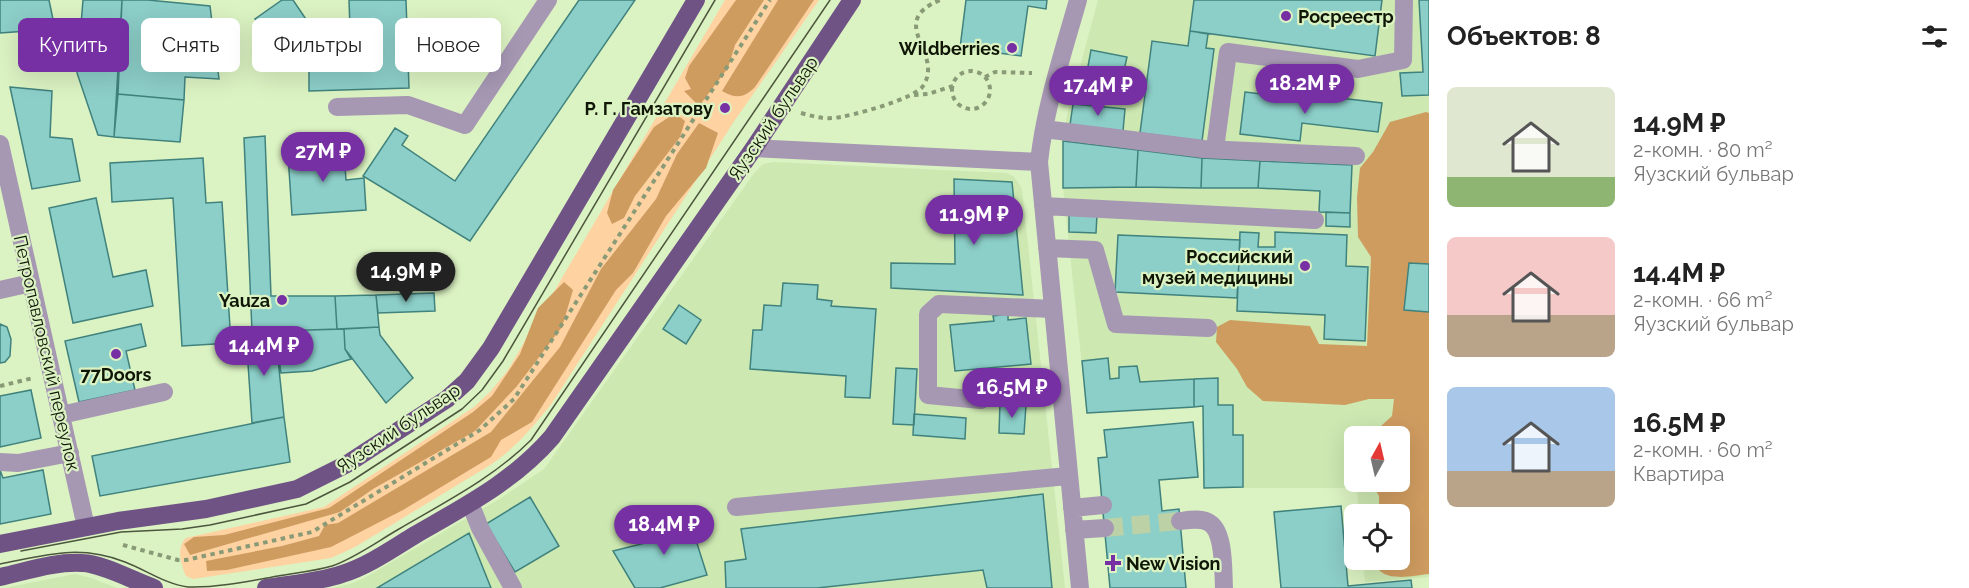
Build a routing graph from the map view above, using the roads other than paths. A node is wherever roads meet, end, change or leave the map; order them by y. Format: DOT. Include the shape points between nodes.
graph roads {
  1 [pos="548,0"];
  2 [pos="696,0"];
  3 [pos="852,0"];
  4 [pos="1078,0"];
  5 [pos="1404,0"];
  6 [pos="337,106"];
  7 [pos="1044,129"];
  8 [pos="0,144"];
  9 [pos="754,148"];
  10 [pos="1215,149"];
  11 [pos="1356,156"];
  12 [pos="1039,162"];
  13 [pos="1043,206"];
  14 [pos="1315,220"];
  15 [pos="1047,248"];
  16 [pos="31,283"];
  17 [pos="0,290"];
  18 [pos="1053,309"];
  19 [pos="1208,328"];
  20 [pos="164,392"];
  21 [pos="981,400"];
  22 [pos="61,415"];
  23 [pos="70,453"];
  24 [pos="0,462"];
  25 [pos="1068,476"];
  26 [pos="470,503"];
  27 [pos="1102,505"];
  28 [pos="736,507"];
  29 [pos="1071,508"];
  30 [pos="1180,521"];
  31 [pos="86,527"];
  32 [pos="1105,528"];
  33 [pos="1074,531"];
  34 [pos="0,544"];
  35 [pos="0,577"];
  36 [pos="154,588"];
  37 [pos="266,588"];
  38 [pos="513,588"];
  39 [pos="1080,588"];
  40 [pos="1224,588"];
  1 -- 6 [label="street" via="465,125 408,105"];
  2 -- 31 [label="main road, Яузский бульвар" via="491,348 467,381 447,399 347,465 297,489 206,509"];
  3 -- 9 [label="main road, Яузский бульвар"];
  4 -- 7 [label="street"];
  5 -- 10 [label="street" via="1403,60 1358,69 1228,52"];
  7 -- 10 [label="street"];
  7 -- 12 [label="street"];
  8 -- 16 [label="street, Петропавловский переулок"];
  9 -- 12 [label="street"];
  9 -- 26 [label="main road, Яузский бульвар" via="552,437 515,474"];
  10 -- 11 [label="street"];
  12 -- 13 [label="street"];
  13 -- 14 [label="street"];
  13 -- 15 [label="street"];
  15 -- 18 [label="street"];
  15 -- 19 [label="street" via="1095,250 1116,324"];
  16 -- 17 [label="street"];
  16 -- 22 [label="street, Петропавловский переулок"];
  18 -- 21 [label="street" via="939,304 928,314 928,395"];
  18 -- 25 [label="street"];
  20 -- 22 [label="street"];
  22 -- 23 [label="street, Петропавловский переулок"];
  23 -- 24 [label="street" via="18,463"];
  23 -- 31 [label="street, Петропавловский переулок"];
  25 -- 28 [label="street"];
  25 -- 29 [label="street"];
  26 -- 37 [label="main road, Яузский бульвар" via="362,567 323,579"];
  26 -- 38 [label="street"];
  27 -- 29 [label="street"];
  29 -- 33 [label="street"];
  30 -- 40 [label="street" via="1201,520 1212,524 1218,532"];
  31 -- 34 [label="main road, Яузский бульвар"];
  32 -- 33 [label="street"];
  33 -- 39 [label="street"];
  35 -- 36 [label="main road" via="58,564 84,563"];
}
